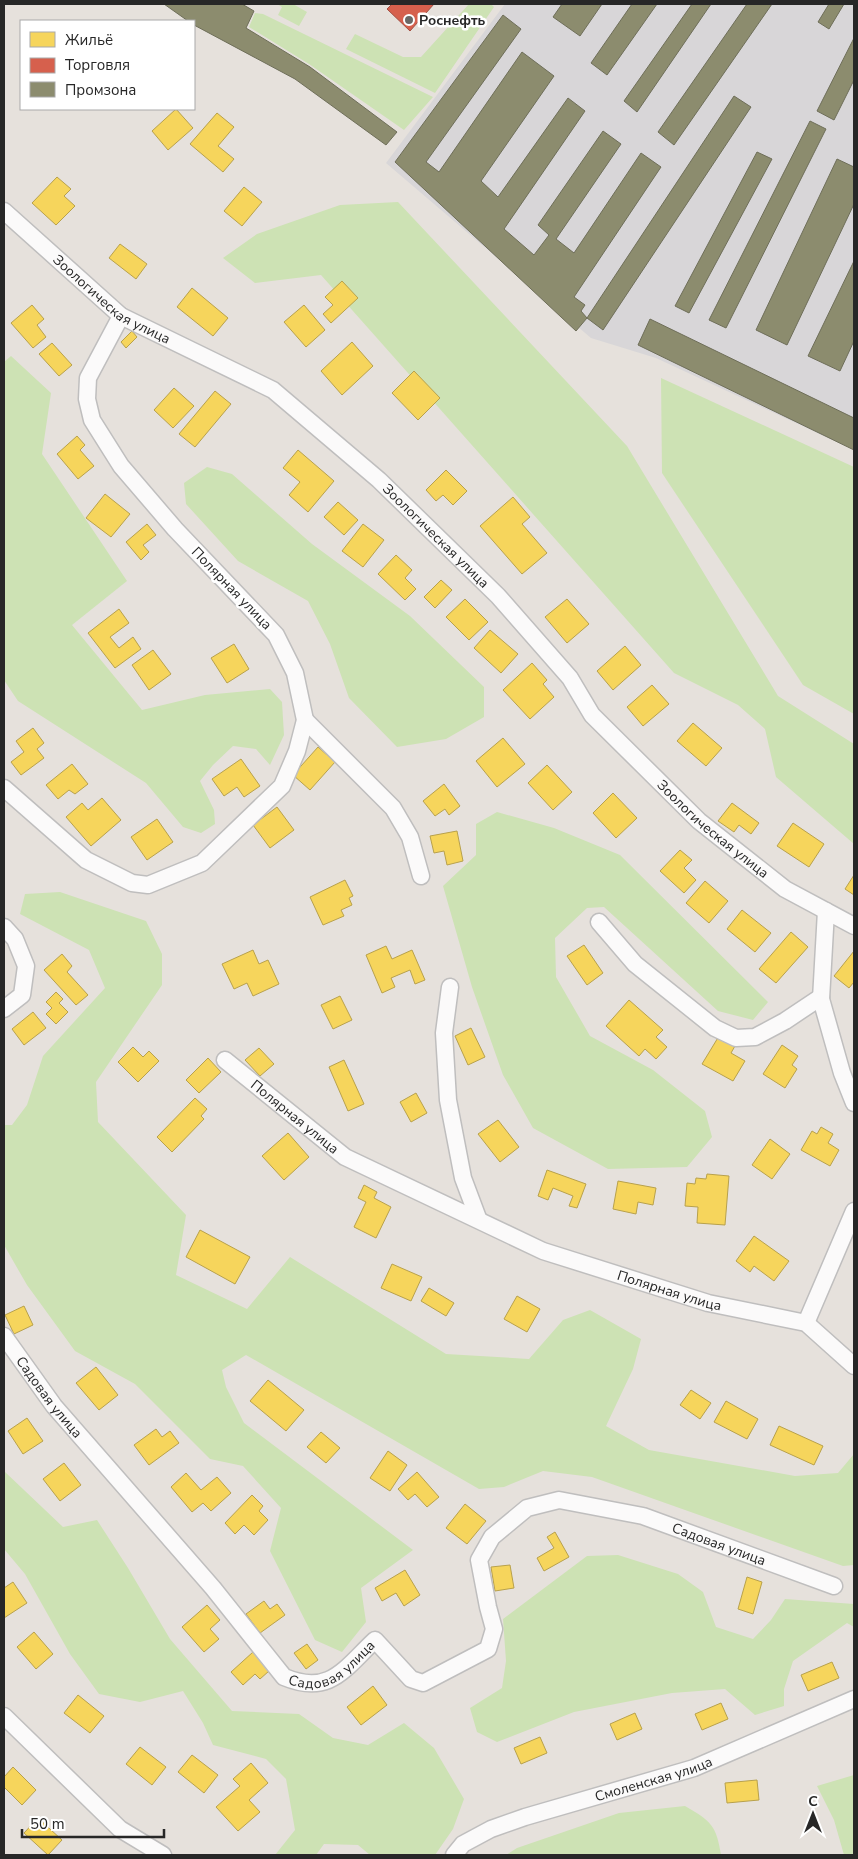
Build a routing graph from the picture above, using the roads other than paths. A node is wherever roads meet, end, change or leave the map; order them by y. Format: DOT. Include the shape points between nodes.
graph roads {
  1 [pos="4,211"];
  2 [pos="121,316"];
  3 [pos="305,720"];
  4 [pos="4,788"];
  5 [pos="421,876"];
  6 [pos="826,911"];
  7 [pos="600,922"];
  8 [pos="854,926"];
  9 [pos="4,927"];
  10 [pos="450,987"];
  11 [pos="821,997"];
  12 [pos="4,1009"];
  13 [pos="225,1060"];
  14 [pos="854,1103"];
  15 [pos="854,1211"];
  16 [pos="478,1218"];
  17 [pos="806,1322"];
  18 [pos="4,1336"];
  19 [pos="854,1366"];
  20 [pos="834,1586"];
  21 [pos="854,1699"];
  22 [pos="4,1716"];
  23 [pos="163,1855"];
  24 [pos="454,1855"];
  1 -- 2 [label="street, Зоологическая улица"];
  2 -- 3 [label="street, Полярная улица" via="88,378 87,399 92,420 121,466 276,635 295,673"];
  2 -- 6 [label="street, Зоологическая улица" via="273,390 379,480 498,596 570,678 592,715 699,821 785,889"];
  3 -- 4 [label="street, Полярная улица" via="297,751 282,786 202,863 148,885 132,883 86,860"];
  3 -- 5 [label="street" via="393,808 410,837"];
  6 -- 8 [label="street, Зоологическая улица"];
  6 -- 11 [label="street"];
  7 -- 11 [label="street" via="635,964 715,1028 736,1038 755,1037"];
  9 -- 12 [label="street" via="15,939 26,966 22,996"];
  10 -- 16 [label="street" via="444,1033 448,1100 463,1178"];
  11 -- 14 [label="street" via="842,1073"];
  13 -- 16 [label="street, Полярная улица" via="345,1157"];
  15 -- 17 [label="street"];
  16 -- 17 [label="street, Полярная улица" via="543,1250 708,1303"];
  17 -- 19 [label="street"];
  18 -- 20 [label="street, Садовая улица" via="54,1406 213,1588 284,1677 299,1683 316,1684 335,1678 375,1640 411,1679 422,1683 488,1649 494,1629 479,1560 492,1537 527,1508 559,1500 643,1516"];
  21 -- 24 [label="street, Смоленская улица" via="694,1768 491,1829 463,1844"];
  22 -- 23 [label="street" via="120,1830"];
}
